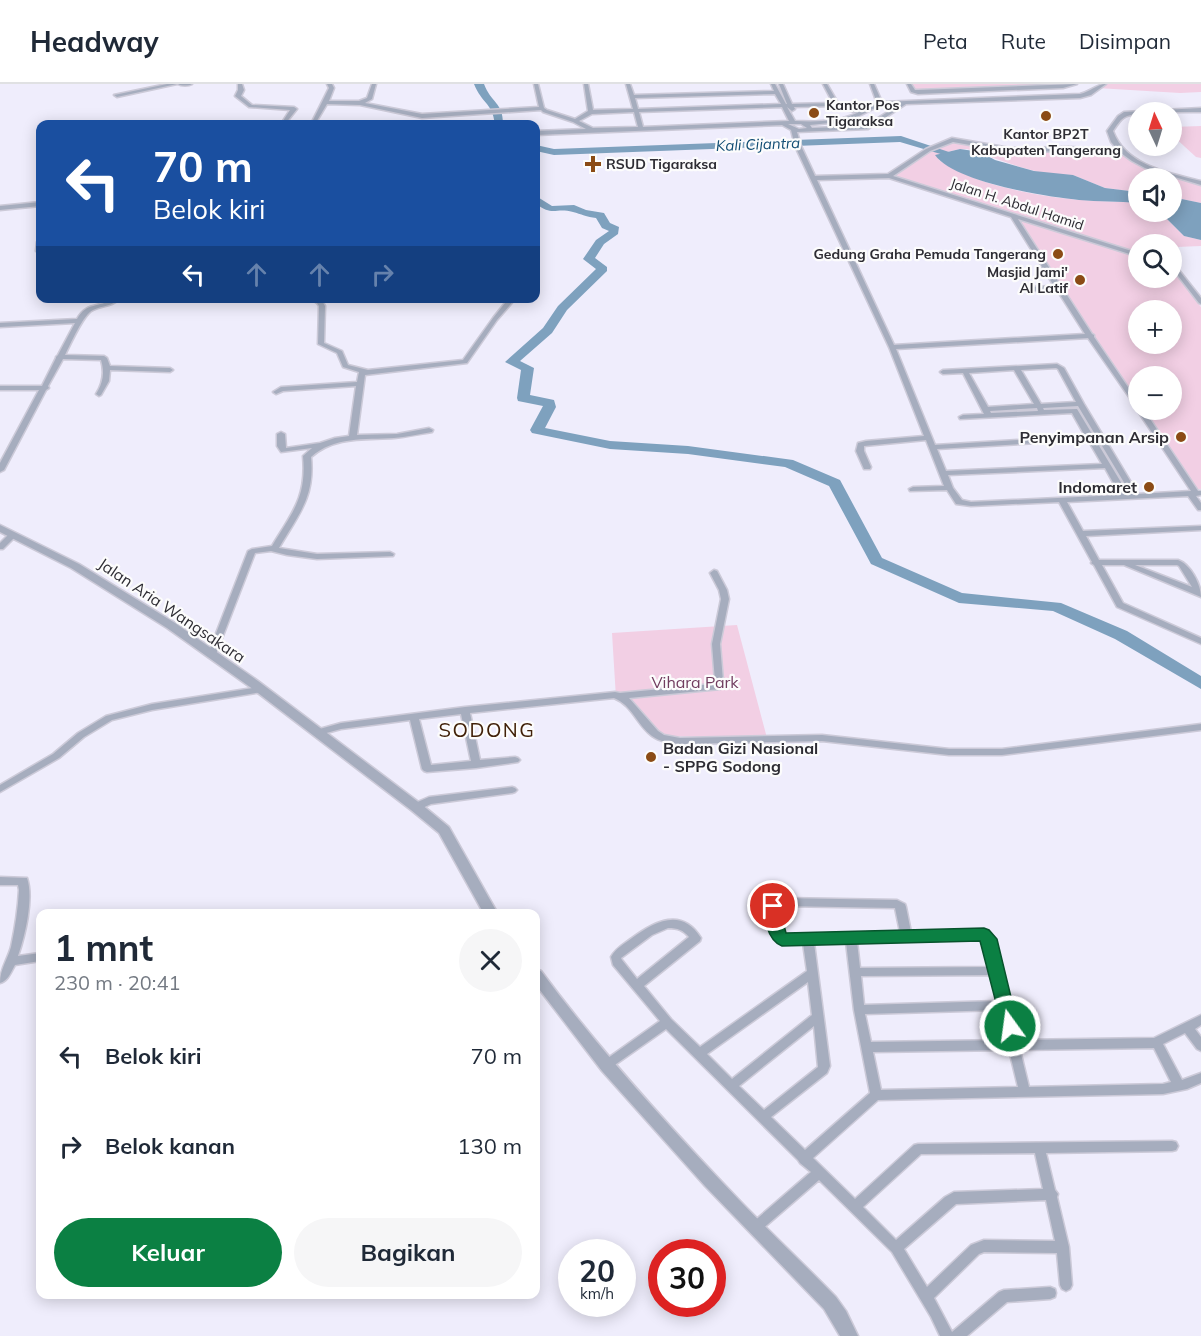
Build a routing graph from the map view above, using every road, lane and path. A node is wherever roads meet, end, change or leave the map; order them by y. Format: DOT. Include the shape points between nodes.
graph roads {
  1 [pos="175,84"];
  2 [pos="180,84"];
  3 [pos="190,84"];
  4 [pos="240,84"];
  5 [pos="329,84"];
  6 [pos="374,84"];
  7 [pos="536,84"];
  8 [pos="586,84"];
  9 [pos="628,84"];
  10 [pos="773,84"];
  11 [pos="781,84"];
  12 [pos="825,84"];
  13 [pos="872,84"];
  14 [pos="909,84"];
  15 [pos="1075,84"];
  16 [pos="1104,84"];
  17 [pos="777,92"];
  18 [pos="117,95"];
  19 [pos="917,96"];
  20 [pos="631,97"];
  21 [pos="920,101"];
  22 [pos="326,102"];
  23 [pos="360,103"];
  24 [pos="906,103"];
  25 [pos="836,104"];
  26 [pos="879,105"];
  27 [pos="784,106"];
  28 [pos="791,106"];
  29 [pos="542,108"];
  30 [pos="895,110"];
  31 [pos="1201,110"];
  32 [pos="634,111"];
  33 [pos="591,112"];
  34 [pos="861,113"];
  35 [pos="428,116"];
  36 [pos="286,120"];
  37 [pos="315,120"];
  38 [pos="426,120"];
  39 [pos="575,121"];
  40 [pos="783,123"];
  41 [pos="801,125"];
  42 [pos="641,128"];
  43 [pos="592,130"];
  44 [pos="794,130"];
  45 [pos="540,133"];
  46 [pos="1114,142"];
  47 [pos="1069,148"];
  48 [pos="1124,152"];
  49 [pos="889,176"];
  50 [pos="814,178"];
  51 [pos="1201,183"];
  52 [pos="36,204"];
  53 [pos="0,208"];
  54 [pos="1013,215"];
  55 [pos="1128,252"];
  56 [pos="1182,278"];
  57 [pos="1060,288"];
  58 [pos="1030,290"];
  59 [pos="1201,302"];
  60 [pos="112,303"];
  61 [pos="320,303"];
  62 [pos="509,303"];
  63 [pos="81,321"];
  64 [pos="0,325"];
  65 [pos="1092,336"];
  66 [pos="892,347"];
  67 [pos="60,357"];
  68 [pos="109,368"];
  69 [pos="1017,369"];
  70 [pos="170,370"];
  71 [pos="965,371"];
  72 [pos="366,372"];
  73 [pos="943,372"];
  74 [pos="360,384"];
  75 [pos="0,388"];
  76 [pos="45,388"];
  77 [pos="1128,390"];
  78 [pos="276,392"];
  79 [pos="99,394"];
  80 [pos="1080,404"];
  81 [pos="1040,409"];
  82 [pos="987,412"];
  83 [pos="963,417"];
  84 [pos="1148,420"];
  85 [pos="429,430"];
  86 [pos="281,434"];
  87 [pos="353,438"];
  88 [pos="929,438"];
  89 [pos="1090,438"];
  90 [pos="318,445"];
  91 [pos="933,447"];
  92 [pos="1100,454"];
  93 [pos="1110,454"];
  94 [pos="1108,466"];
  95 [pos="867,467"];
  96 [pos="0,470"];
  97 [pos="943,474"];
  98 [pos="949,488"];
  99 [pos="913,489"];
  100 [pos="1196,493"];
  101 [pos="1125,496"];
  102 [pos="1136,496"];
  103 [pos="1062,500"];
  104 [pos="1201,508"];
  105 [pos="0,528"];
  106 [pos="1201,528"];
  107 [pos="1080,534"];
  108 [pos="13,535"];
  109 [pos="0,547"];
  110 [pos="273,549"];
  111 [pos="390,554"];
  112 [pos="1123,562"];
  113 [pos="1095,563"];
  114 [pos="714,573"];
  115 [pos="1201,594"];
  116 [pos="1201,641"];
  117 [pos="212,654"];
  118 [pos="260,690"];
  119 [pos="621,696"];
  120 [pos="465,710"];
  121 [pos="414,717"];
  122 [pos="1201,727"];
  123 [pos="319,732"];
  124 [pos="515,760"];
  125 [pos="476,765"];
  126 [pos="0,789"];
  127 [pos="512,790"];
  128 [pos="416,807"];
  129 [pos="0,881"];
  130 [pos="488,909"];
  131 [pos="906,936"];
  132 [pos="850,937"];
  133 [pos="808,938"];
  134 [pos="36,958"];
  135 [pos="12,961"];
  136 [pos="997,971"];
  137 [pos="855,972"];
  138 [pos="812,973"];
  139 [pos="0,979"];
  140 [pos="540,980"];
  141 [pos="636,986"];
  142 [pos="1005,1005"];
  143 [pos="859,1010"];
  144 [pos="816,1018"];
  145 [pos="1201,1020"];
  146 [pos="667,1022"];
  147 [pos="1187,1027"];
  148 [pos="1157,1043"];
  149 [pos="1015,1046"];
  150 [pos="1201,1046"];
  151 [pos="866,1047"];
  152 [pos="699,1054"];
  153 [pos="605,1066"];
  154 [pos="1201,1078"];
  155 [pos="731,1086"];
  156 [pos="1179,1086"];
  157 [pos="1025,1092"];
  158 [pos="876,1095"];
  159 [pos="763,1117"];
  160 [pos="1172,1146"];
  161 [pos="1039,1147"];
  162 [pos="804,1159"];
  163 [pos="819,1173"];
  164 [pos="1052,1194"];
  165 [pos="855,1207"];
  166 [pos="756,1227"];
  167 [pos="1063,1247"];
  168 [pos="896,1248"];
  169 [pos="1066,1285"];
  170 [pos="1050,1293"];
  171 [pos="926,1297"];
  172 [pos="849,1336"];
  173 [pos="947,1336"];
  174 [pos="957,1336"];
  1 -- 18 [label="street"];
  2 -- 3 [label="street"];
  4 -- 36 [label="street" via="238,96 249,105 294,109"];
  5 -- 22 [label="street" via="332,88"];
  6 -- 23 [label="street" via="369,99"];
  7 -- 29 [label="street"];
  8 -- 33 [label="street"];
  9 -- 20 [label="street"];
  10 -- 17 [label="street"];
  11 -- 28 [label="street"];
  12 -- 25 [label="street"];
  13 -- 26 [label="street"];
  14 -- 15 [label="street" via="912,91 918,92"];
  16 -- 21 [label="street" via="1080,96"];
  17 -- 20 [label="street"];
  17 -- 27 [label="street"];
  19 -- 21 [label="street"];
  20 -- 32 [label="street"];
  21 -- 24 [label="street"];
  22 -- 23 [label="street"];
  22 -- 37 [label="street"];
  23 -- 35 [label="street"];
  24 -- 26 [label="street"];
  24 -- 30 [label="street"];
  25 -- 28 [label="street"];
  25 -- 34 [label="street"];
  26 -- 30 [label="street"];
  26 -- 34 [label="street"];
  27 -- 28 [label="street"];
  27 -- 32 [label="street"];
  27 -- 41 [label="street"];
  28 -- 41 [label="street"];
  29 -- 35 [label="street"];
  29 -- 39 [label="street"];
  30 -- 41 [label="street" via="866,128"];
  31 -- 46 [label="street" via="1125,113 1110,130"];
  32 -- 33 [label="street"];
  32 -- 42 [label="street"];
  33 -- 39 [label="street"];
  34 -- 41 [label="street" via="848,120"];
  35 -- 38 [label="street"];
  39 -- 43 [label="street"];
  40 -- 41 [label="street"];
  40 -- 42 [label="street"];
  40 -- 44 [label="street"];
  41 -- 44 [label="street"];
  42 -- 43 [label="street"];
  43 -- 45 [label="street"];
  44 -- 50 [label="street"];
  46 -- 47 [label="street"];
  46 -- 48 [label="street"];
  47 -- 48 [label="street"];
  47 -- 49 [label="street" via="1010,150 958,141 942,143"];
  48 -- 51 [label="street" via="1150,168"];
  49 -- 50 [label="street"];
  49 -- 54 [label="street, Jalan H. Abdul Hamid"];
  50 -- 66 [label="street"];
  52 -- 53 [label="street"];
  54 -- 55 [label="street, Jalan H. Abdul Hamid"];
  54 -- 57 [label="street"];
  56 -- 59 [label="street"];
  57 -- 58 [label="street"];
  57 -- 65 [label="street"];
  60 -- 63 [label="street" via="88,308"];
  61 -- 72 [label="street" via="321,344 340,352 345,366"];
  62 -- 72 [label="street" via="463,363"];
  63 -- 64 [label="street"];
  63 -- 67 [label="street"];
  65 -- 66 [label="street"];
  65 -- 77 [label="street"];
  66 -- 88 [label="street"];
  67 -- 68 [label="street" via="104,358"];
  67 -- 76 [label="street"];
  68 -- 70 [label="street"];
  68 -- 79 [label="street"];
  69 -- 71 [label="street"];
  69 -- 80 [label="street" via="1061,368"];
  69 -- 81 [label="street"];
  71 -- 73 [label="street"];
  71 -- 82 [label="street"];
  72 -- 74 [label="street" via="361,375"];
  74 -- 78 [label="street"];
  74 -- 87 [label="street"];
  75 -- 76 [label="street"];
  76 -- 96 [label="street"];
  80 -- 81 [label="street"];
  80 -- 93 [label="street"];
  81 -- 82 [label="street"];
  81 -- 89 [label="street" via="1074,411"];
  82 -- 83 [label="street"];
  84 -- 100 [label="street"];
  85 -- 87 [label="street"];
  86 -- 90 [label="street" via="284,450"];
  87 -- 90 [label="street"];
  88 -- 91 [label="street"];
  88 -- 95 [label="street" via="861,445"];
  89 -- 91 [label="street"];
  89 -- 92 [label="street"];
  90 -- 110 [label="street" via="308,456 310,479 301,507"];
  91 -- 97 [label="street"];
  92 -- 93 [label="street"];
  92 -- 94 [label="street"];
  93 -- 102 [label="street"];
  94 -- 97 [label="street"];
  94 -- 101 [label="street"];
  97 -- 98 [label="street"];
  98 -- 99 [label="street"];
  98 -- 103 [label="street" via="964,504"];
  100 -- 102 [label="street"];
  100 -- 104 [label="street"];
  101 -- 102 [label="street"];
  101 -- 103 [label="street"];
  103 -- 107 [label="street"];
  105 -- 108 [label="street, Jalan Aria Wangsakara"];
  106 -- 107 [label="street"];
  107 -- 113 [label="street"];
  108 -- 109 [label="street"];
  108 -- 117 [label="street, Jalan Aria Wangsakara" via="86,572"];
  110 -- 111 [label="street" via="324,556"];
  110 -- 117 [label="street" via="252,551"];
  112 -- 113 [label="street"];
  112 -- 115 [label="street"];
  112 -- 115 [label="street" via="1178,562"];
  113 -- 116 [label="street" via="1120,605"];
  114 -- 119 [label="street" via="725,599 716,644 717,687"];
  117 -- 118 [label="street, Jalan Aria Wangsakara"];
  118 -- 123 [label="street, Jalan Aria Wangsakara"];
  118 -- 126 [label="street" via="108,718 56,756"];
  119 -- 120 [label="street"];
  119 -- 122 [label="street" via="660,737 680,741 822,738 974,753"];
  120 -- 121 [label="street"];
  120 -- 125 [label="street"];
  121 -- 123 [label="street"];
  121 -- 125 [label="street" via="427,770"];
  123 -- 128 [label="street, Jalan Aria Wangsakara"];
  124 -- 125 [label="street"];
  127 -- 128 [label="street" via="429,801"];
  128 -- 130 [label="street, Jalan Aria Wangsakara" via="444,830"];
  129 -- 135 [label="street" via="19,879 24,884"];
  131 -- 132 [label="street"];
  131 -- 133 [label="street" via="902,907 897,904 781,902 773,906 779,938"];
  131 -- 136 [label="street" via="984,935 989,939"];
  132 -- 133 [label="street"];
  132 -- 137 [label="street"];
  133 -- 138 [label="street"];
  134 -- 135 [label="street"];
  135 -- 139 [label="street"];
  136 -- 137 [label="street"];
  136 -- 142 [label="street"];
  137 -- 143 [label="street"];
  138 -- 144 [label="street"];
  138 -- 152 [label="street"];
  140 -- 153 [label="street"];
  141 -- 141 [label="street" via="696,938 693,934 679,923 669,922 619,953 617,962"];
  141 -- 146 [label="street"];
  142 -- 143 [label="street"];
  142 -- 149 [label="street"];
  143 -- 151 [label="street"];
  144 -- 155 [label="street"];
  144 -- 159 [label="street" via="823,1070"];
  145 -- 147 [label="street"];
  146 -- 152 [label="street"];
  146 -- 153 [label="street"];
  147 -- 148 [label="street"];
  147 -- 150 [label="street"];
  148 -- 149 [label="street"];
  148 -- 156 [label="street"];
  149 -- 151 [label="street"];
  149 -- 157 [label="street"];
  151 -- 158 [label="street"];
  152 -- 155 [label="street"];
  153 -- 166 [label="street"];
  154 -- 156 [label="street"];
  155 -- 159 [label="street"];
  156 -- 157 [label="street"];
  157 -- 158 [label="street"];
  158 -- 162 [label="street"];
  159 -- 162 [label="street"];
  160 -- 161 [label="street"];
  161 -- 164 [label="street"];
  161 -- 165 [label="street" via="918,1149"];
  162 -- 163 [label="street"];
  163 -- 165 [label="street"];
  163 -- 166 [label="street"];
  164 -- 167 [label="street"];
  164 -- 168 [label="street" via="954,1198"];
  165 -- 168 [label="street"];
  166 -- 172 [label="street" via="830,1303"];
  167 -- 169 [label="street"];
  167 -- 171 [label="street" via="975,1249"];
  168 -- 171 [label="street"];
  170 -- 174 [label="street" via="1004,1296"];
  171 -- 173 [label="street"];
}
